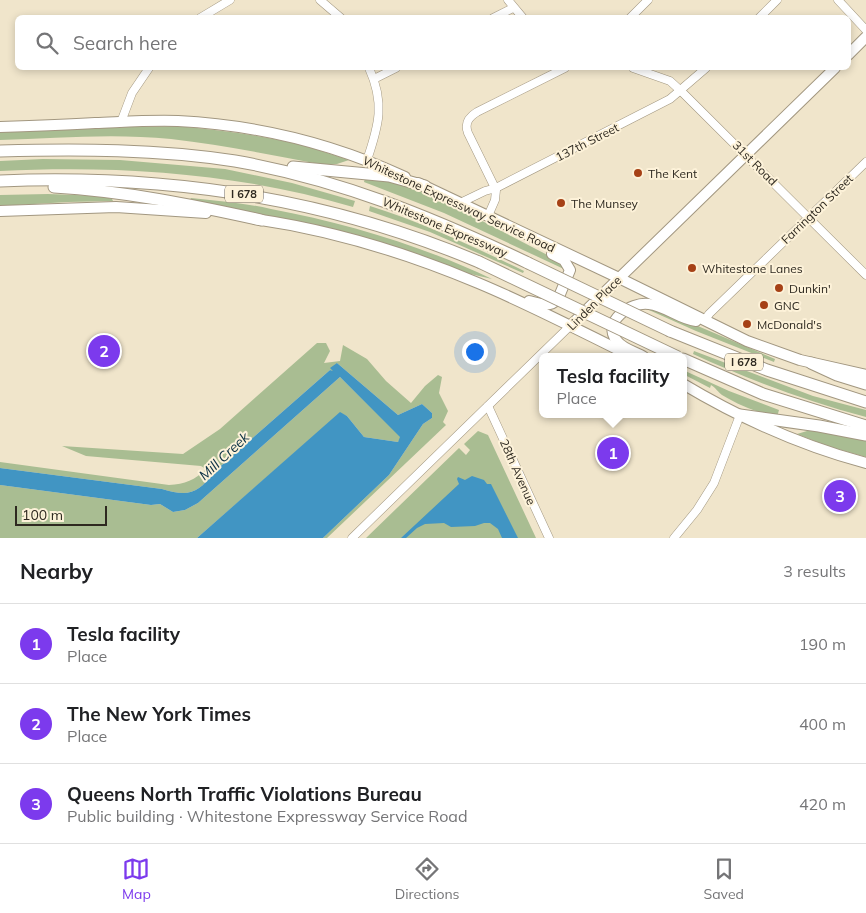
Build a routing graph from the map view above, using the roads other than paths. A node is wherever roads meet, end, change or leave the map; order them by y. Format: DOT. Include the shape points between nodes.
graph roads {
  1 [pos="320,0"];
  2 [pos="508,0"];
  3 [pos="648,0"];
  4 [pos="778,0"];
  5 [pos="838,0"];
  6 [pos="227,1"];
  7 [pos="513,8"];
  8 [pos="205,15"];
  9 [pos="338,15"];
  10 [pos="500,15"];
  11 [pos="520,15"];
  12 [pos="633,15"];
  13 [pos="762,15"];
  14 [pos="866,30"];
  15 [pos="866,38"];
  16 [pos="851,51"];
  17 [pos="148,70"];
  18 [pos="370,70"];
  19 [pos="392,70"];
  20 [pos="560,70"];
  21 [pos="639,70"];
  22 [pos="704,70"];
  23 [pos="833,70"];
  24 [pos="374,79"];
  25 [pos="681,91"];
  26 [pos="121,122"];
  27 [pos="0,127"];
  28 [pos="0,150"];
  29 [pos="746,154"];
  30 [pos="225,160"];
  31 [pos="367,160"];
  32 [pos="863,165"];
  33 [pos="866,174"];
  34 [pos="0,183"];
  35 [pos="425,186"];
  36 [pos="496,188"];
  37 [pos="460,203"];
  38 [pos="0,211"];
  39 [pos="488,216"];
  40 [pos="809,217"];
  41 [pos="261,220"];
  42 [pos="514,229"];
  43 [pos="866,275"];
  44 [pos="618,278"];
  45 [pos="508,296"];
  46 [pos="705,320"];
  47 [pos="570,326"];
  48 [pos="542,353"];
  49 [pos="625,353"];
  50 [pos="637,353"];
  51 [pos="670,353"];
  52 [pos="539,356"];
  53 [pos="687,361"];
  54 [pos="811,364"];
  55 [pos="865,375"];
  56 [pos="687,379"];
  57 [pos="687,386"];
  58 [pos="866,400"];
  59 [pos="488,406"];
  60 [pos="740,415"];
  61 [pos="866,426"];
  62 [pos="866,435"];
  63 [pos="866,463"];
  64 [pos="352,538"];
  65 [pos="549,538"];
  66 [pos="674,538"];
  1 -- 9 [label="street"];
  2 -- 7 [label="street"];
  3 -- 12 [label="street"];
  4 -- 13 [label="street"];
  5 -- 14 [label="street"];
  6 -- 8 [label="street"];
  7 -- 10 [label="street"];
  7 -- 11 [label="street"];
  15 -- 16 [label="main road"];
  17 -- 26 [label="street" via="132,93"];
  18 -- 24 [label="street"];
  19 -- 24 [label="street"];
  20 -- 36 [label="street" via="474,114 467,123 468,133"];
  21 -- 25 [label="street, 31st Road" via="670,81"];
  22 -- 25 [label="street, 137th Street"];
  23 -- 29 [label="main road, Linden Place"];
  24 -- 31 [label="street" via="379,116"];
  25 -- 29 [label="street, 31st Road"];
  25 -- 36 [label="street, 137th Street"];
  26 -- 27 [label="main road, Whitestone Expressway Service Road"];
  26 -- 31 [label="main road, Whitestone Expressway Service Road" via="177,121 243,128 293,138"];
  28 -- 30 [label="highway, Whitestone Expressway / I 678" via="140,152"];
  29 -- 40 [label="street, 31st Road"];
  29 -- 44 [label="main road, Linden Place"];
  30 -- 35 [label="highway" via="389,176"];
  30 -- 58 [label="highway, Whitestone Expressway / I 678, bridge" via="292,173 368,195 439,222 670,331 745,362"];
  31 -- 35 [label="main road, Whitestone Expressway Service Road"];
  32 -- 33 [label="street"];
  32 -- 40 [label="street, Farrington Street"];
  34 -- 41 [label="highway" via="108,192 193,205"];
  34 -- 51 [label="highway, Whitestone Expressway / I 678, bridge" via="74,180 187,186 304,205 359,219 479,262"];
  35 -- 37 [label="main road, Whitestone Expressway Service Road"];
  36 -- 37 [label="street, 137th Street"];
  36 -- 39 [label="street" via="496,198"];
  37 -- 39 [label="main road, Whitestone Expressway Service Road"];
  38 -- 41 [label="main road" via="127,207"];
  39 -- 42 [label="main road, Whitestone Expressway Service Road"];
  40 -- 43 [label="street, 31st Road"];
  40 -- 46 [label="street, Farrington Street"];
  41 -- 45 [label="main road" via="322,232 392,252"];
  42 -- 44 [label="main road, Whitestone Expressway Service Road"];
  42 -- 45 [label="main road" via="564,260 570,272 553,304 542,305"];
  44 -- 46 [label="main road, Whitestone Expressway Service Road"];
  44 -- 47 [label="main road, Linden Place"];
  45 -- 47 [label="main road"];
  46 -- 50 [label="main road" via="686,319 649,304 626,310 615,322 614,335 620,344"];
  46 -- 54 [label="main road, Whitestone Expressway Service Road" via="756,345"];
  47 -- 48 [label="street, Linden Place"];
  47 -- 49 [label="main road"];
  52 -- 59 [label="street, Linden Place"];
  53 -- 61 [label="highway, I 678" via="763,394"];
  54 -- 55 [label="highway" via="837,375"];
  56 -- 60 [label="main road" via="729,404"];
  57 -- 60 [label="main road"];
  59 -- 64 [label="street, Linden Place"];
  59 -- 65 [label="street, 28th Avenue"];
  60 -- 62 [label="highway"];
  60 -- 63 [label="main road" via="813,446"];
  60 -- 66 [label="street" via="714,483"];
}
